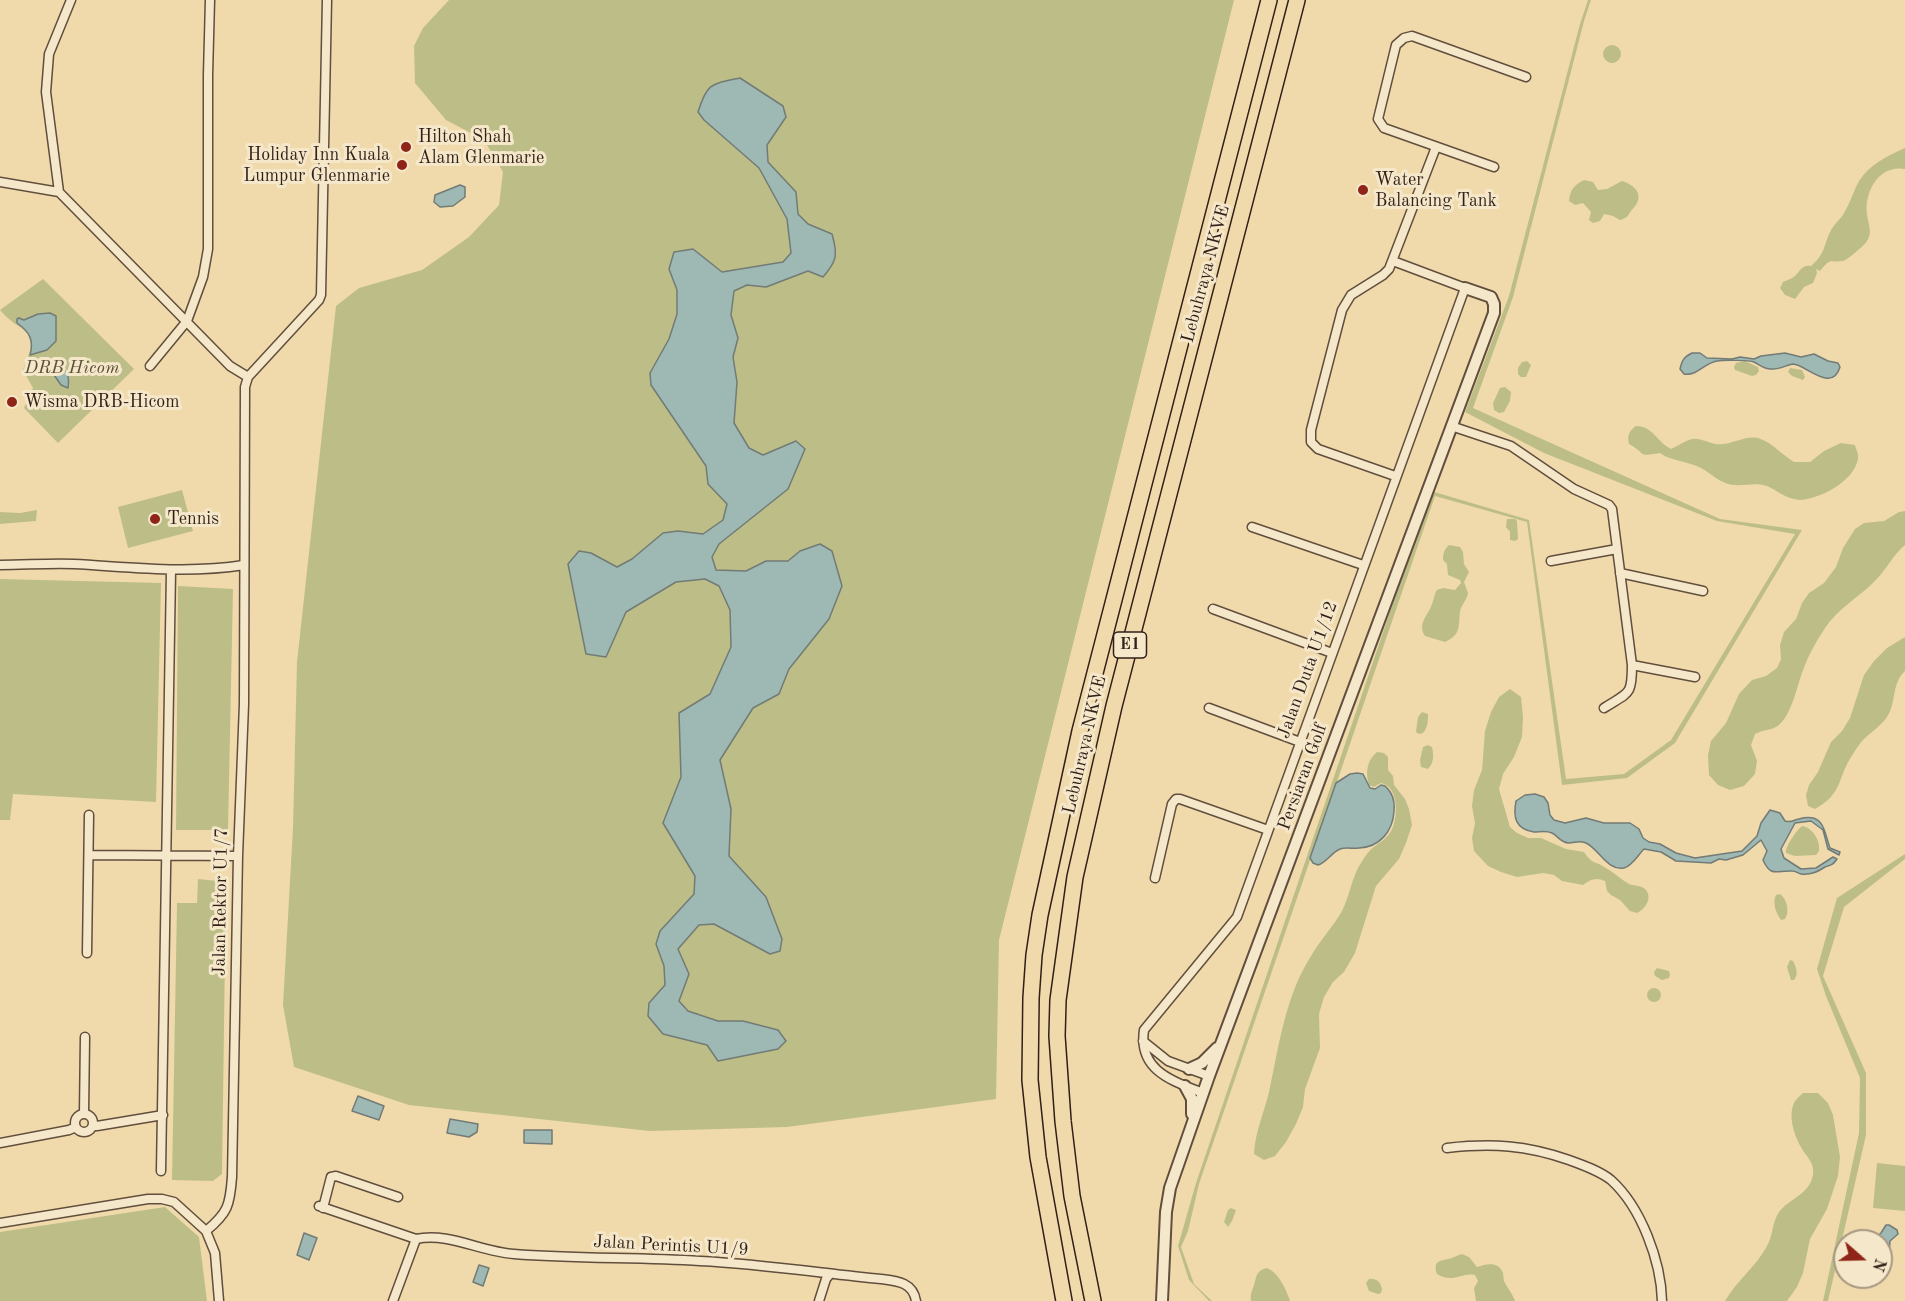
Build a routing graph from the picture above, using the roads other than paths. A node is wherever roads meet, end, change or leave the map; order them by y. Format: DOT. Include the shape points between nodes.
graph roads {
  1 [pos="71,0"];
  2 [pos="210,0"];
  3 [pos="327,0"];
  4 [pos="1269,0"];
  5 [pos="1297,0"];
  6 [pos="1526,77"];
  7 [pos="1436,147"];
  8 [pos="1494,167"];
  9 [pos="0,182"];
  10 [pos="59,192"];
  11 [pos="1393,261"];
  12 [pos="1465,288"];
  13 [pos="187,321"];
  14 [pos="150,366"];
  15 [pos="248,377"];
  16 [pos="1451,426"];
  17 [pos="1395,476"];
  18 [pos="1252,527"];
  19 [pos="1617,549"];
  20 [pos="1551,561"];
  21 [pos="0,565"];
  22 [pos="244,565"];
  23 [pos="1364,565"];
  24 [pos="171,571"];
  25 [pos="1620,573"];
  26 [pos="1703,591"];
  27 [pos="1213,609"];
  28 [pos="1332,653"];
  29 [pos="1632,665"];
  30 [pos="1695,677"];
  31 [pos="1209,708"];
  32 [pos="1604,708"];
  33 [pos="1300,742"];
  34 [pos="89,815"];
  35 [pos="1268,830"];
  36 [pos="89,855"];
  37 [pos="168,856"];
  38 [pos="238,856"];
  39 [pos="1155,879"];
  40 [pos="87,953"];
  41 [pos="85,1037"];
  42 [pos="1143,1041"];
  43 [pos="1222,1042"];
  44 [pos="1168,1061"];
  45 [pos="1189,1068"];
  46 [pos="1162,1074"];
  47 [pos="1209,1076"];
  48 [pos="1185,1086"];
  49 [pos="1203,1093"];
  50 [pos="84,1114"];
  51 [pos="163,1115"];
  52 [pos="93,1125"];
  53 [pos="76,1127"];
  54 [pos="1188,1135"];
  55 [pos="0,1143"];
  56 [pos="1447,1148"];
  57 [pos="161,1172"];
  58 [pos="398,1197"];
  59 [pos="0,1223"];
  60 [pos="206,1231"];
  61 [pos="416,1239"];
  62 [pos="830,1274"];
  63 [pos="219,1301"];
  64 [pos="393,1301"];
  65 [pos="819,1301"];
  66 [pos="916,1301"];
  67 [pos="1064,1301"];
  68 [pos="1092,1301"];
  69 [pos="1162,1301"];
  70 [pos="1662,1301"];
  1 -- 10 [label="street" via="49,54 46,92"];
  2 -- 13 [label="street" via="208,249 203,277"];
  3 -- 15 [label="street" via="321,295"];
  4 -- 67 [label="highway, Lebuhraya NKVE / E1" via="1083,720 1040,915 1031,998 1030,1080 1038,1157"];
  5 -- 68 [label="highway, Lebuhraya NKVE / E1" via="1114,706 1075,877 1058,1000 1057,1036 1072,1196"];
  6 -- 7 [label="street" via="1412,36 1404,38 1396,45 1378,120 1384,128"];
  7 -- 8 [label="street"];
  7 -- 11 [label="street"];
  9 -- 10 [label="street"];
  10 -- 13 [label="street"];
  11 -- 12 [label="street"];
  11 -- 17 [label="street" via="1383,275 1351,295 1342,310 1311,442 1318,449"];
  12 -- 16 [label="street, Persiaran Golf" via="1491,297 1494,313"];
  12 -- 17 [label="street, Jalan Duta U1/12"];
  13 -- 14 [label="street"];
  13 -- 15 [label="street" via="230,366"];
  15 -- 22 [label="street, Jalan Rektor U1/7"];
  16 -- 19 [label="street" via="1511,446 1574,489 1609,505"];
  16 -- 43 [label="street, Persiaran Golf"];
  17 -- 23 [label="street, Jalan Duta U1/12"];
  18 -- 23 [label="street"];
  19 -- 20 [label="street"];
  19 -- 25 [label="street"];
  21 -- 24 [label="street" via="72,564"];
  22 -- 24 [label="street"];
  22 -- 38 [label="street, Jalan Rektor U1/7"];
  23 -- 28 [label="street, Jalan Duta U1/12"];
  24 -- 37 [label="street"];
  25 -- 26 [label="street"];
  25 -- 29 [label="street"];
  27 -- 28 [label="street"];
  28 -- 33 [label="street, Jalan Duta U1/12"];
  29 -- 30 [label="street"];
  29 -- 32 [label="street" via="1629,693"];
  31 -- 33 [label="street"];
  33 -- 35 [label="street, Jalan Duta U1/12"];
  34 -- 36 [label="street"];
  35 -- 39 [label="street" via="1176,800"];
  35 -- 42 [label="street, Jalan Duta U1/12" via="1237,917 1147,1025"];
  36 -- 37 [label="street"];
  36 -- 40 [label="street"];
  37 -- 38 [label="street"];
  37 -- 51 [label="street"];
  38 -- 60 [label="street, Jalan Rektor U1/7" via="230,1201 218,1221"];
  41 -- 50 [label="street"];
  42 -- 44 [label="street"];
  42 -- 46 [label="street" via="1146,1056"];
  43 -- 45 [label="street" via="1209,1057"];
  43 -- 47 [label="street, Persiaran Golf"];
  44 -- 45 [label="street"];
  44 -- 46 [label="street"];
  45 -- 47 [label="street"];
  46 -- 48 [label="street"];
  47 -- 49 [label="street, Persiaran Golf"];
  48 -- 49 [label="street"];
  48 -- 54 [label="street" via="1193,1105"];
  49 -- 54 [label="street, Persiaran Golf"];
  50 -- 52 [label="street"];
  50 -- 53 [label="street" via="76,1118"];
  51 -- 52 [label="street"];
  51 -- 57 [label="street"];
  52 -- 53 [label="street" via="85,1132"];
  53 -- 55 [label="street"];
  54 -- 69 [label="street, Persiaran Golf" via="1166,1212"];
  56 -- 70 [label="street" via="1480,1144 1527,1148 1585,1165 1610,1179 1628,1200 1648,1236 1658,1266"];
  58 -- 61 [label="street, Jalan Perintis U1/9" via="336,1176 331,1177 321,1207"];
  59 -- 60 [label="street" via="162,1199 174,1202"];
  60 -- 63 [label="street" via="215,1253"];
  61 -- 62 [label="street, Jalan Perintis U1/9" via="428,1236 513,1254 700,1261"];
  61 -- 64 [label="street"];
  62 -- 65 [label="street"];
  62 -- 66 [label="street, Jalan Perintis U1/9" via="902,1282"];
}
